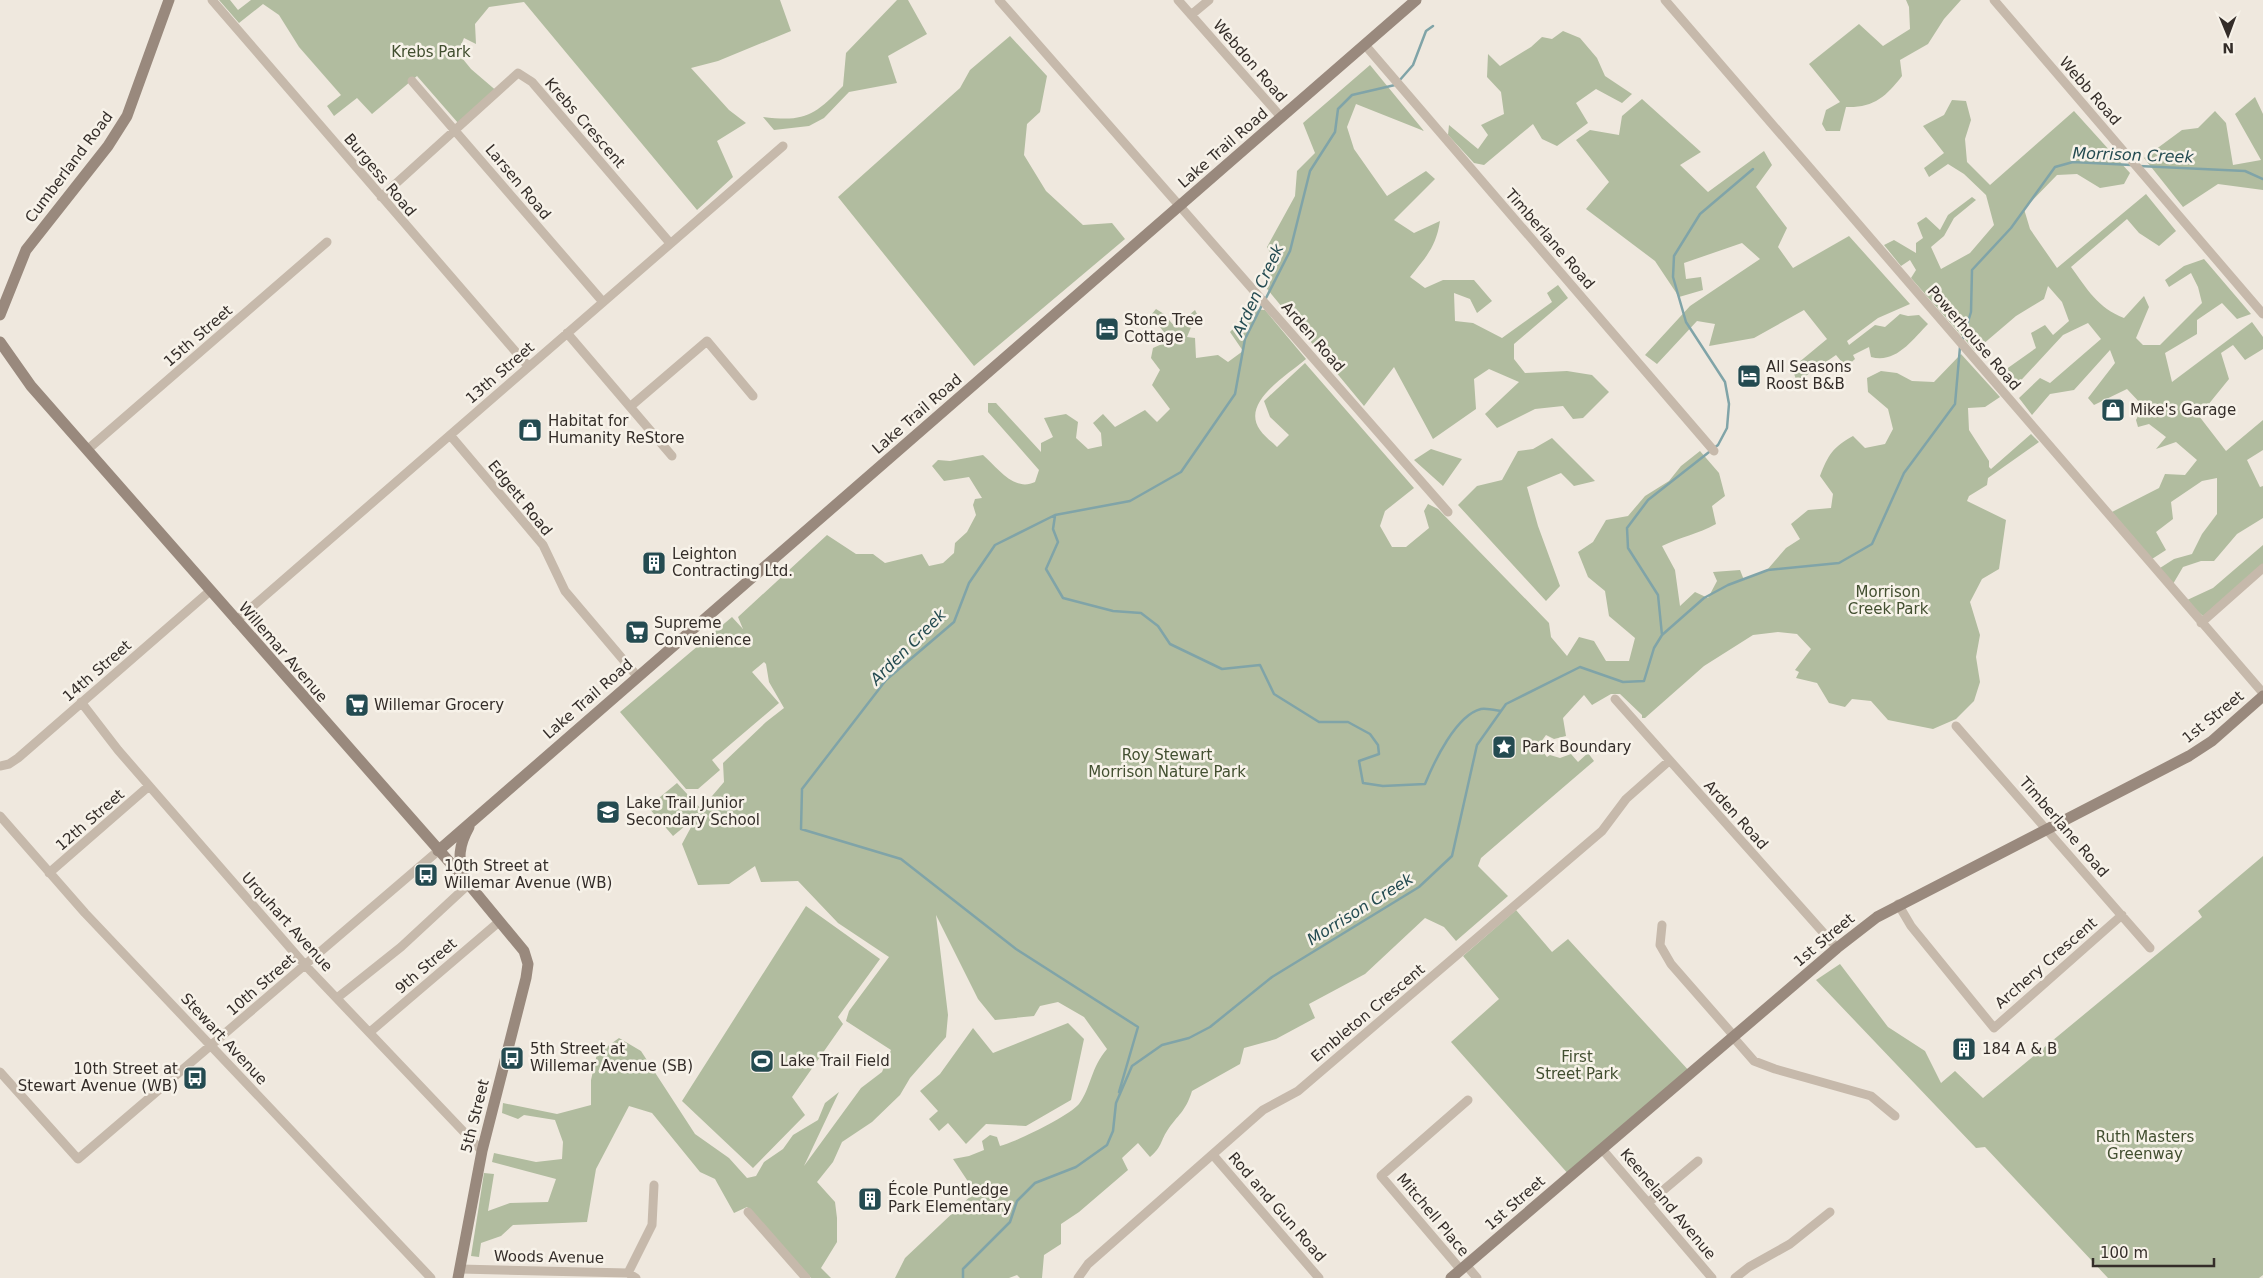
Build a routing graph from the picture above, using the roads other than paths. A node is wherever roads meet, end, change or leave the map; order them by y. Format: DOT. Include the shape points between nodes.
graph roads {
  1 [pos="169,0"];
  2 [pos="212,0"];
  3 [pos="999,0"];
  4 [pos="1178,0"];
  5 [pos="1209,0"];
  6 [pos="1416,0"];
  7 [pos="1665,0"];
  8 [pos="1994,0"];
  9 [pos="1191,15"];
  10 [pos="1365,45"];
  11 [pos="412,81"];
  12 [pos="1281,117"];
  13 [pos="456,130"];
  14 [pos="783,146"];
  15 [pos="381,197"];
  16 [pos="1180,205"];
  17 [pos="327,242"];
  18 [pos="670,243"];
  19 [pos="19,265"];
  20 [pos="0,298"];
  21 [pos="603,302"];
  22 [pos="2263,314"];
  23 [pos="0,315"];
  24 [pos="568,333"];
  25 [pos="0,342"];
  26 [pos="0,356"];
  27 [pos="528,366"];
  28 [pos="31,386"];
  29 [pos="754,396"];
  30 [pos="631,406"];
  31 [pos="450,435"];
  32 [pos="87,450"];
  33 [pos="1714,451"];
  34 [pos="672,456"];
  35 [pos="1448,512"];
  36 [pos="2263,568"];
  37 [pos="210,591"];
  38 [pos="236,621"];
  39 [pos="2201,623"];
  40 [pos="637,676"];
  41 [pos="2263,695"];
  42 [pos="1615,699"];
  43 [pos="81,702"];
  44 [pos="1956,726"];
  45 [pos="1669,761"];
  46 [pos="0,766"];
  47 [pos="150,786"];
  48 [pos="0,816"];
  49 [pos="472,820"];
  50 [pos="2047,828"];
  51 [pos="438,851"];
  52 [pos="49,873"];
  53 [pos="468,883"];
  54 [pos="1898,904"];
  55 [pos="2122,915"];
  56 [pos="500,921"];
  57 [pos="1662,926"];
  58 [pos="1836,948"];
  59 [pos="2150,948"];
  60 [pos="528,964"];
  61 [pos="305,965"];
  62 [pos="337,998"];
  63 [pos="370,1032"];
  64 [pos="1733,1036"];
  65 [pos="211,1046"];
  66 [pos="0,1072"];
  67 [pos="1468,1100"];
  68 [pos="1895,1116"];
  69 [pos="1602,1148"];
  70 [pos="482,1151"];
  71 [pos="1213,1155"];
  72 [pos="1698,1161"];
  73 [pos="654,1185"];
  74 [pos="1648,1203"];
  75 [pos="748,1212"];
  76 [pos="1830,1212"];
  77 [pos="1463,1267"];
  78 [pos="459,1273"];
  79 [pos="632,1275"];
  80 [pos="431,1278"];
  81 [pos="806,1278"];
  82 [pos="1078,1278"];
  83 [pos="1319,1278"];
  84 [pos="1451,1278"];
  85 [pos="1477,1278"];
  86 [pos="1712,1278"];
  87 [pos="1735,1278"];
  1 -- 19 [label="street, Cumberland Road" via="135,98 118,132 32,241"];
  2 -- 15 [label="street, Burgess Road"];
  3 -- 16 [label="street, Arden Road"];
  4 -- 9 [label="street, Webdon Road"];
  5 -- 9 [label="street"];
  6 -- 10 [label="street, Lake Trail Road"];
  7 -- 39 [label="street, Powerhouse Road"];
  8 -- 22 [label="street, Webb Road"];
  9 -- 12 [label="street, Webdon Road"];
  10 -- 12 [label="street, Lake Trail Road"];
  10 -- 33 [label="street, Timberlane Road"];
  11 -- 13 [label="street, Larsen Road"];
  12 -- 16 [label="street, Lake Trail Road"];
  13 -- 15 [label="street, Krebs Crescent"];
  13 -- 18 [label="street, Krebs Crescent" via="518,73 532,82"];
  13 -- 21 [label="street, Larsen Road"];
  14 -- 18 [label="street, 13th Street"];
  15 -- 27 [label="street, Burgess Road"];
  16 -- 35 [label="street, Arden Road"];
  16 -- 40 [label="street, Lake Trail Road"];
  17 -- 32 [label="street, 15th Street"];
  18 -- 21 [label="street, 13th Street"];
  19 -- 20 [label="street, Cumberland Road"];
  19 -- 23 [label="street, Cumberland Road"];
  21 -- 24 [label="street, 13th Street"];
  24 -- 27 [label="street, 13th Street"];
  24 -- 30 [label="street"];
  25 -- 28 [label="street, Willemar Avenue"];
  26 -- 28 [label="street, Willemar Avenue"];
  27 -- 31 [label="street, 13th Street"];
  28 -- 32 [label="street, Willemar Avenue"];
  29 -- 30 [label="street" via="707,341"];
  30 -- 34 [label="street"];
  31 -- 38 [label="street, 13th Street"];
  31 -- 40 [label="street, Edgett Road" via="543,546 565,591"];
  32 -- 37 [label="street, Willemar Avenue"];
  36 -- 39 [label="street"];
  37 -- 38 [label="street, Willemar Avenue"];
  37 -- 43 [label="street, 14th Street"];
  38 -- 51 [label="street, Willemar Avenue"];
  39 -- 41 [label="street, Powerhouse Road"];
  40 -- 49 [label="street, Lake Trail Road"];
  41 -- 50 [label="street, 1st Street" via="2212,741 2190,756"];
  42 -- 45 [label="street, Arden Road"];
  43 -- 46 [label="street, 14th Street" via="18,758"];
  43 -- 47 [label="street, Urquhart Avenue"];
  44 -- 50 [label="street, Timberlane Road"];
  45 -- 58 [label="street, Arden Road"];
  45 -- 71 [label="street, Embleton Crescent" via="1626,799 1602,831 1313,1078 1263,1110"];
  47 -- 52 [label="street, 12th Street"];
  47 -- 61 [label="street, Urquhart Avenue"];
  48 -- 52 [label="street, Stewart Avenue"];
  49 -- 51 [label="street, Lake Trail Road"];
  49 -- 53 [label="street" via="460,847 460,863"];
  50 -- 54 [label="street, 1st Street"];
  50 -- 55 [label="street, Timberlane Road"];
  51 -- 53 [label="street, Willemar Avenue"];
  51 -- 61 [label="street, 10th Street"];
  52 -- 65 [label="street, Stewart Avenue"];
  53 -- 56 [label="street, Willemar Avenue"];
  53 -- 62 [label="street" via="401,947"];
  54 -- 55 [label="street, Archery Crescent" via="1994,1028"];
  54 -- 58 [label="street, 1st Street"];
  55 -- 59 [label="street, Timberlane Road"];
  56 -- 60 [label="street, Willemar Avenue" via="524,951"];
  56 -- 63 [label="street, 9th Street"];
  57 -- 64 [label="street" via="1660,945 1671,964"];
  58 -- 64 [label="street, 1st Street"];
  60 -- 70 [label="street, 5th Street"];
  61 -- 62 [label="street, Urquhart Avenue"];
  61 -- 65 [label="street, 10th Street"];
  62 -- 63 [label="street, Urquhart Avenue"];
  63 -- 70 [label="street, Urquhart Avenue"];
  64 -- 68 [label="street" via="1754,1061 1871,1096"];
  64 -- 69 [label="street, 1st Street"];
  65 -- 66 [label="street, 10th Street" via="78,1159"];
  65 -- 80 [label="street, Stewart Avenue"];
  67 -- 77 [label="street, Mitchell Place" via="1381,1176"];
  69 -- 74 [label="street, Keeneland Avenue"];
  69 -- 77 [label="street, 1st Street"];
  70 -- 78 [label="street, 5th Street"];
  71 -- 82 [label="street, Embleton Crescent" via="1088,1264"];
  71 -- 83 [label="street, Rod and Gun Road"];
  72 -- 74 [label="street"];
  73 -- 79 [label="street" via="652,1225"];
  74 -- 86 [label="street, Keeneland Avenue"];
  75 -- 81 [label="street"];
  76 -- 87 [label="street" via="1790,1244"];
  77 -- 84 [label="street, 1st Street"];
  77 -- 85 [label="street"];
  78 -- 79 [label="street, Woods Avenue"];
}
